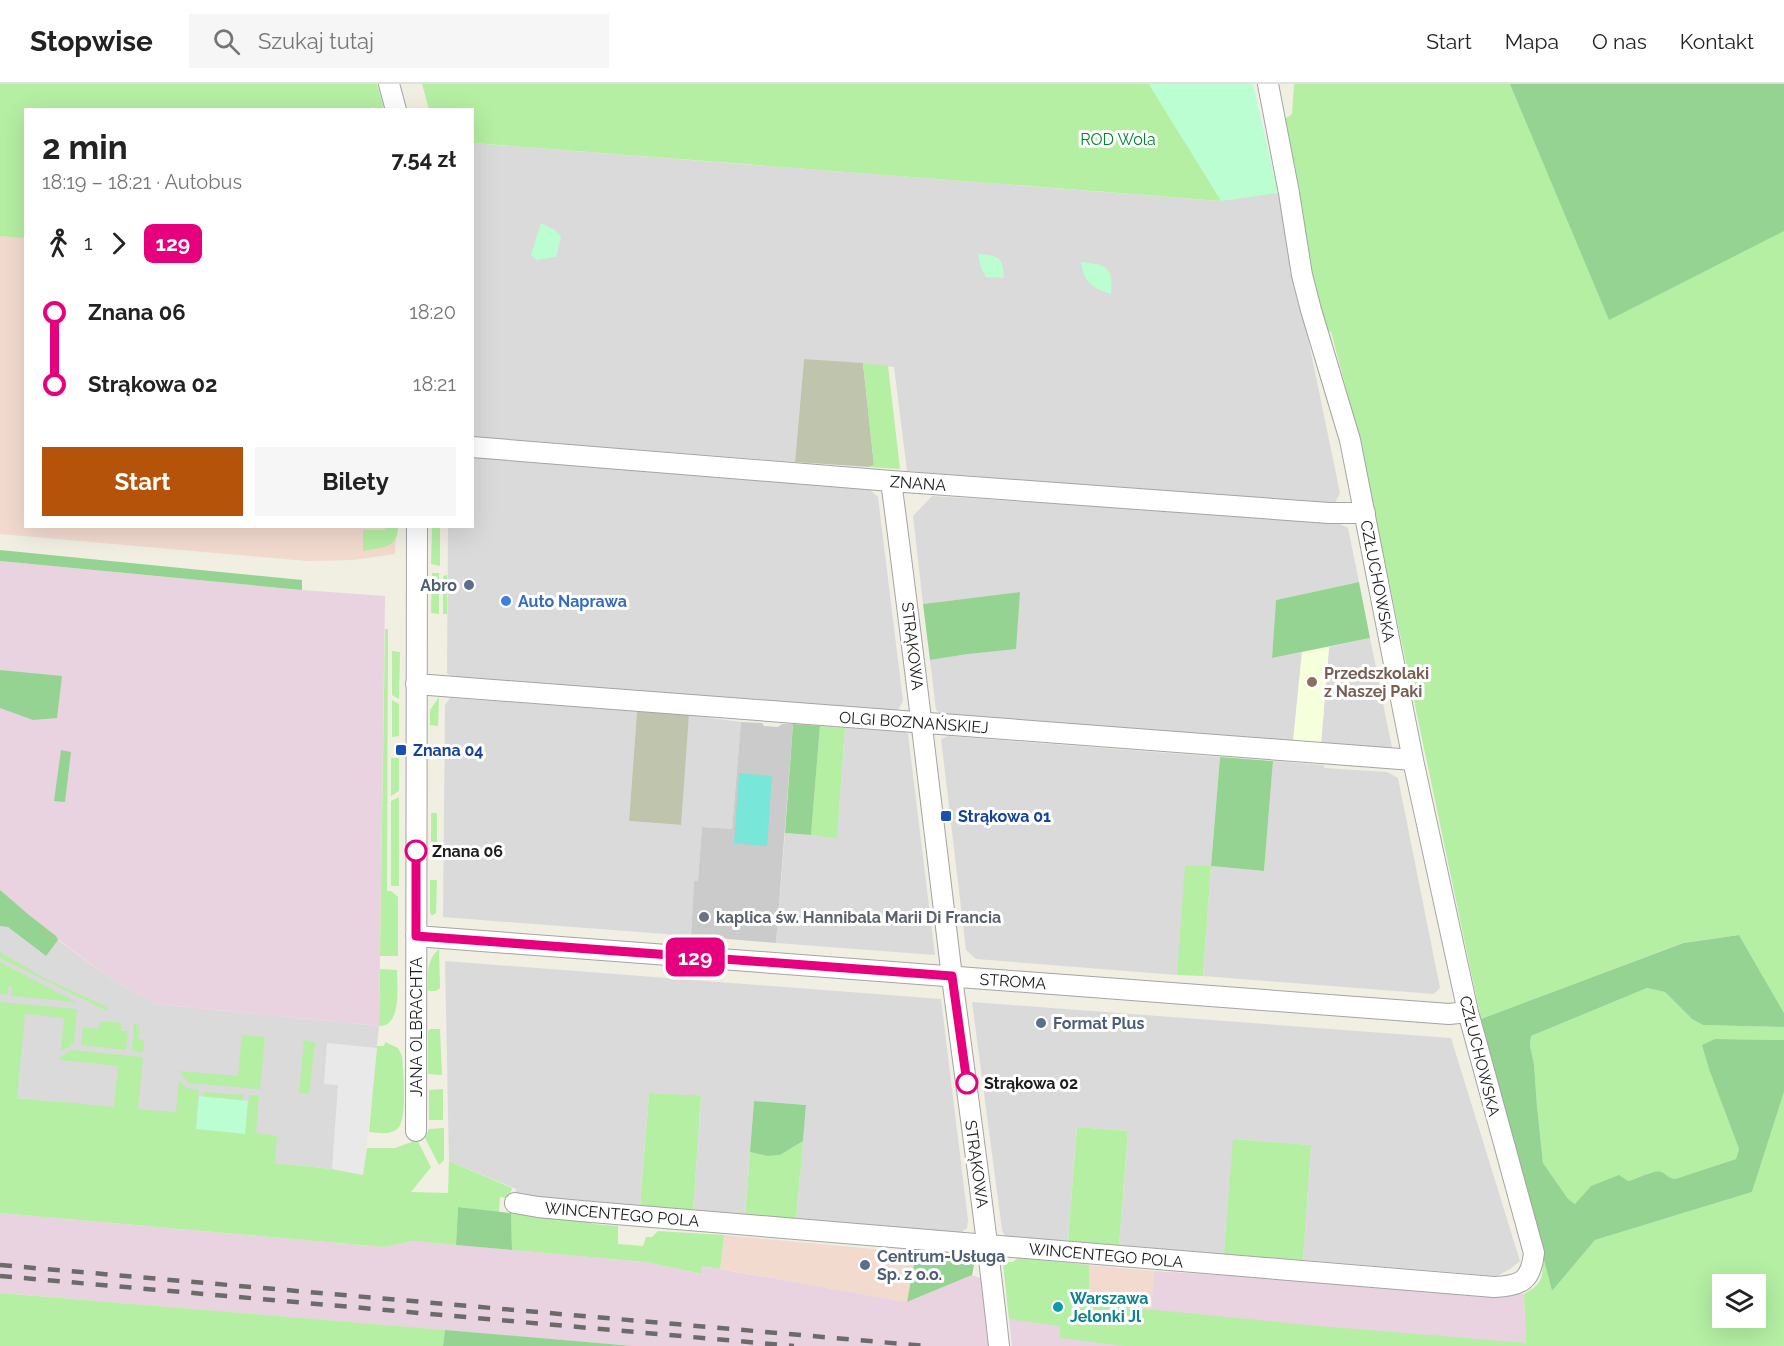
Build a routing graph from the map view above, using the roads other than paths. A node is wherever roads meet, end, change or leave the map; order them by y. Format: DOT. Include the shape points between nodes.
graph roads {
  1 [pos="389,84"];
  2 [pos="1268,84"];
  3 [pos="395,108"];
  4 [pos="474,447"];
  5 [pos="891,481"];
  6 [pos="1365,513"];
  7 [pos="417,528"];
  8 [pos="416,684"];
  9 [pos="922,723"];
  10 [pos="1413,760"];
  11 [pos="416,936"];
  12 [pos="952,976"];
  13 [pos="1468,1012"];
  14 [pos="416,1131"];
  15 [pos="515,1203"];
  16 [pos="988,1245"];
  17 [pos="1534,1253"];
  18 [pos="999,1346"];
  1 -- 3 [label="street"];
  2 -- 6 [label="street, CZŁUCHOWSKA" via="1302,275 1350,440"];
  4 -- 5 [label="street, ZNANA"];
  5 -- 6 [label="street, ZNANA"];
  5 -- 9 [label="street, STRĄKOWA"];
  6 -- 10 [label="street, CZŁUCHOWSKA"];
  7 -- 8 [label="street, JANA OLBRACHTA"];
  8 -- 9 [label="street, OLGI BOZNAŃSKIEJ"];
  8 -- 11 [label="street, JANA OLBRACHTA"];
  9 -- 10 [label="street, OLGI BOZNAŃSKIEJ"];
  9 -- 12 [label="street, STRĄKOWA"];
  10 -- 13 [label="street, CZŁUCHOWSKA"];
  11 -- 12 [label="street, STROMA"];
  11 -- 14 [label="street, JANA OLBRACHTA"];
  12 -- 13 [label="street, STROMA" via="1449,1014"];
  12 -- 16 [label="street, STRĄKOWA"];
  13 -- 17 [label="street, CZŁUCHOWSKA"];
  15 -- 16 [label="street, WINCENTEGO POLA"];
  16 -- 17 [label="street, WINCENTEGO POLA" via="1494,1287 1525,1279"];
  16 -- 18 [label="street, STRĄKOWA"];
}
